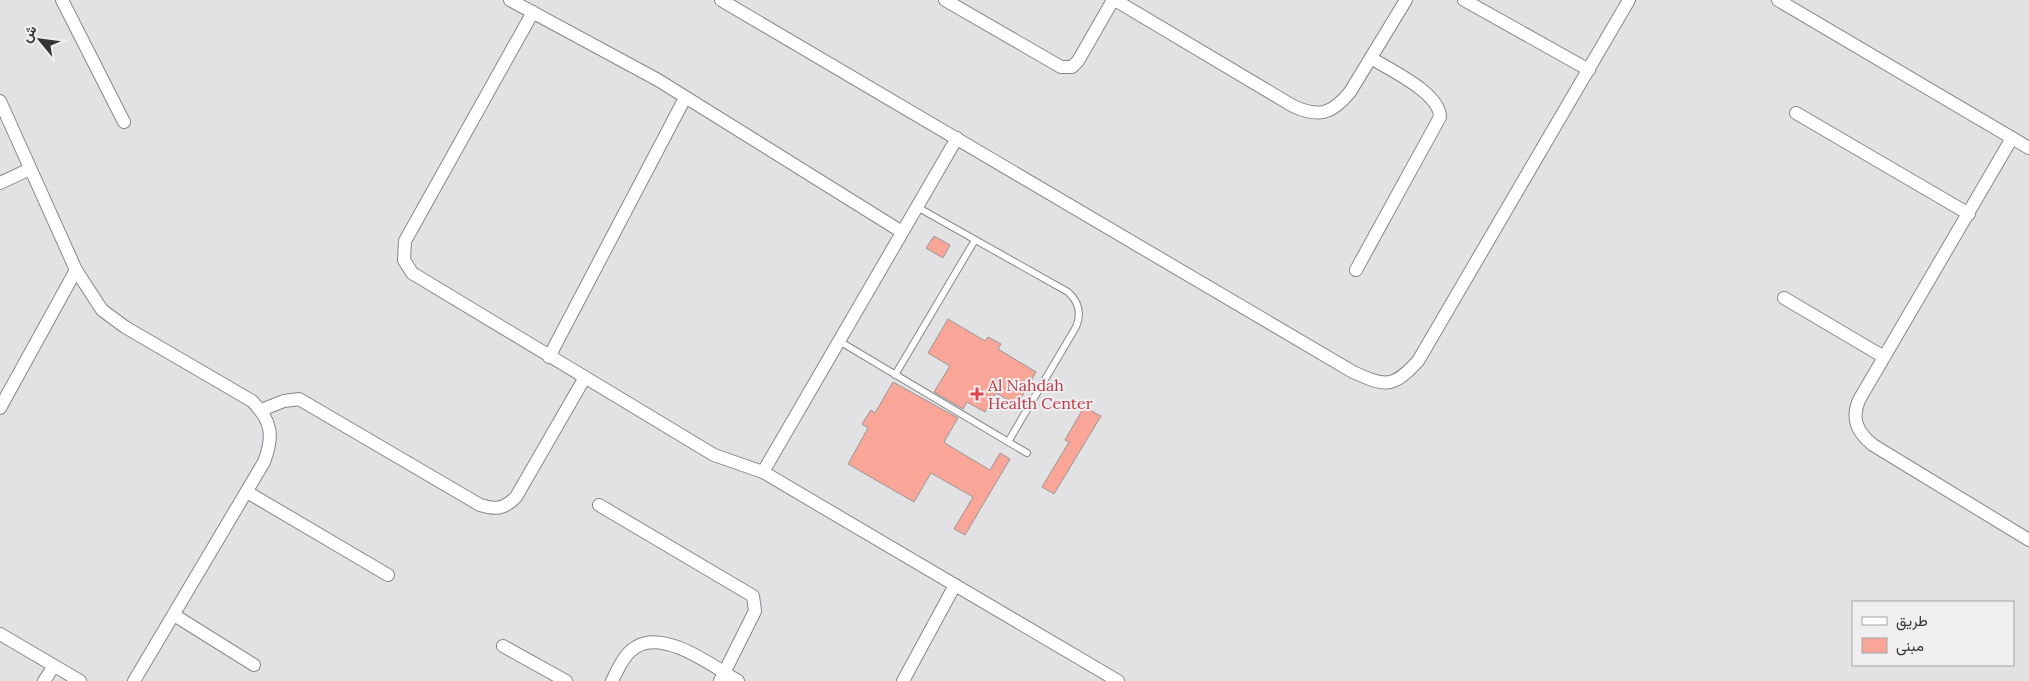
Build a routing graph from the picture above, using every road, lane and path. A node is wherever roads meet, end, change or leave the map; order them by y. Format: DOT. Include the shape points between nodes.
graph roads {
  1 [pos="62,0"];
  2 [pos="510,0"];
  3 [pos="721,0"];
  4 [pos="945,0"];
  5 [pos="1114,0"];
  6 [pos="1406,0"];
  7 [pos="1464,0"];
  8 [pos="1629,0"];
  9 [pos="1778,0"];
  10 [pos="1797,5"];
  11 [pos="533,12"];
  12 [pos="1371,58"];
  13 [pos="1589,70"];
  14 [pos="686,98"];
  15 [pos="0,101"];
  16 [pos="1796,113"];
  17 [pos="124,122"];
  18 [pos="956,138"];
  19 [pos="2012,138"];
  20 [pos="2029,148"];
  21 [pos="30,169"];
  22 [pos="0,183"];
  23 [pos="917,207"];
  24 [pos="1970,214"];
  25 [pos="902,232"];
  26 [pos="975,240"];
  27 [pos="76,270"];
  28 [pos="1356,270"];
  29 [pos="1784,298"];
  30 [pos="839,341"];
  31 [pos="549,357"];
  32 [pos="1884,357"];
  33 [pos="895,375"];
  34 [pos="584,379"];
  35 [pos="0,408"];
  36 [pos="261,410"];
  37 [pos="1008,442"];
  38 [pos="1027,453"];
  39 [pos="762,472"];
  40 [pos="247,492"];
  41 [pos="599,504"];
  42 [pos="2029,540"];
  43 [pos="388,575"];
  44 [pos="955,585"];
  45 [pos="174,615"];
  46 [pos="0,634"];
  47 [pos="503,646"];
  48 [pos="254,665"];
  49 [pos="54,666"];
  50 [pos="722,677"];
  51 [pos="44,681"];
  52 [pos="80,681"];
  53 [pos="134,681"];
  54 [pos="566,681"];
  55 [pos="612,681"];
  56 [pos="738,681"];
  57 [pos="903,681"];
  58 [pos="1118,681"];
  1 -- 17 [label="street"];
  2 -- 11 [label="street"];
  3 -- 18 [label="street"];
  4 -- 5 [label="street" via="1061,67 1072,67 1078,61"];
  5 -- 12 [label="street" via="1306,112 1330,111 1339,105"];
  6 -- 12 [label="street"];
  7 -- 13 [label="street"];
  8 -- 13 [label="street"];
  9 -- 10 [label="street"];
  10 -- 19 [label="street"];
  11 -- 14 [label="street"];
  11 -- 31 [label="street" via="405,241 404,260 412,273"];
  12 -- 28 [label="street" via="1427,94 1435,102 1440,117"];
  13 -- 18 [label="street" via="1418,360 1402,377 1390,382 1377,383 1353,372"];
  14 -- 25 [label="street"];
  14 -- 31 [label="street"];
  15 -- 21 [label="street"];
  16 -- 24 [label="street"];
  18 -- 23 [label="street"];
  19 -- 20 [label="street"];
  19 -- 24 [label="street"];
  21 -- 22 [label="street"];
  21 -- 27 [label="street"];
  23 -- 25 [label="street"];
  23 -- 26 [label="lane"];
  24 -- 32 [label="street"];
  25 -- 30 [label="street"];
  26 -- 33 [label="lane"];
  26 -- 37 [label="lane" via="1068,292 1074,297 1080,312 1076,327"];
  27 -- 35 [label="street"];
  27 -- 36 [label="street" via="102,310 240,393"];
  29 -- 32 [label="street"];
  30 -- 33 [label="lane"];
  30 -- 39 [label="street"];
  31 -- 34 [label="street"];
  32 -- 42 [label="street" via="1855,411 1863,437"];
  33 -- 37 [label="lane"];
  34 -- 36 [label="street" via="516,497 507,506 495,509 480,505 299,399"];
  34 -- 39 [label="street" via="714,455"];
  36 -- 40 [label="street" via="271,443"];
  37 -- 38 [label="lane"];
  39 -- 44 [label="street"];
  40 -- 43 [label="street"];
  40 -- 45 [label="street"];
  41 -- 50 [label="street" via="753,596 755,611"];
  44 -- 57 [label="street"];
  44 -- 58 [label="street"];
  45 -- 48 [label="street"];
  45 -- 53 [label="street"];
  46 -- 49 [label="street"];
  47 -- 54 [label="street"];
  49 -- 51 [label="street"];
  49 -- 52 [label="street"];
  50 -- 55 [label="street" via="676,646 652,642 634,648"];
  50 -- 56 [label="street"];
}
